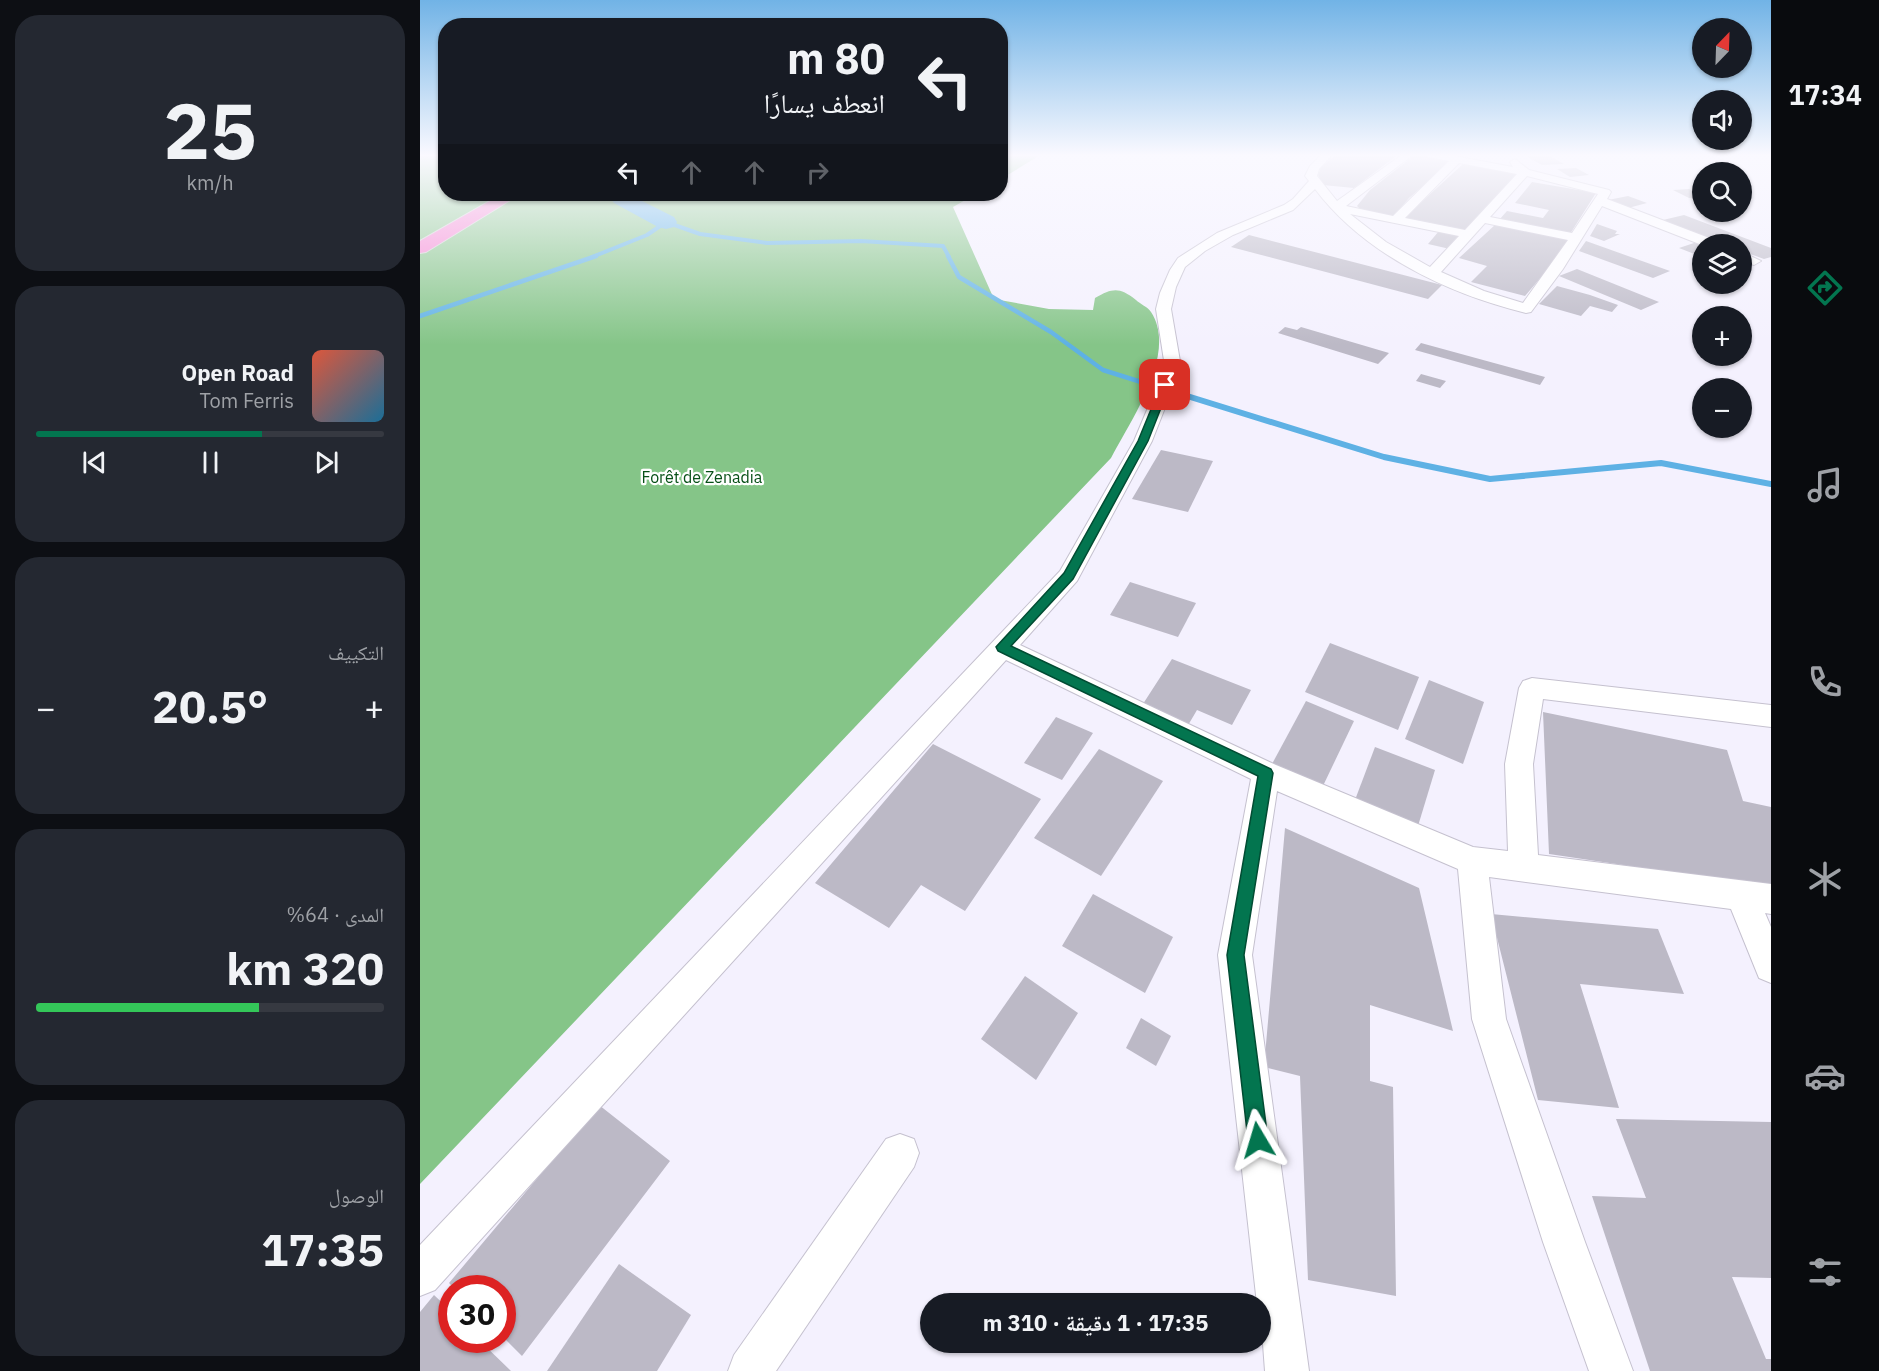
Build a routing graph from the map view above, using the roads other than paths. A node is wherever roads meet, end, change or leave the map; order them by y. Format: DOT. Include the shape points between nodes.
graph roads {
  1 [pos="453,218"];
  2 [pos="471,218"];
  3 [pos="1264,218"];
  4 [pos="1346,218"];
  5 [pos="1386,218"];
  6 [pos="1589,218"];
  7 [pos="1645,218"];
  8 [pos="1482,219"];
  9 [pos="1396,220"];
  10 [pos="1468,234"];
  11 [pos="1692,236"];
  12 [pos="420,237"];
  13 [pos="1577,238"];
  14 [pos="420,248"];
  15 [pos="1433,272"];
  16 [pos="1002,647"];
  17 [pos="1771,716"];
  18 [pos="1266,773"];
  19 [pos="1472,861"];
  20 [pos="1524,869"];
  21 [pos="1756,897"];
  22 [pos="1771,966"];
  23 [pos="900,1153"];
  24 [pos="420,1275"];
  25 [pos="750,1371"];
  26 [pos="1287,1371"];
  27 [pos="1611,1371"];
  1 -- 12 [label="highway"];
  2 -- 14 [label="highway"];
  3 -- 16 [label="street" via="1234,229 1183,261 1175,271 1163,305 1173,367 1143,441 1069,576"];
  4 -- 15 [label="street" via="1401,258"];
  5 -- 9 [label="street"];
  6 -- 13 [label="street"];
  7 -- 11 [label="street"];
  8 -- 10 [label="street"];
  8 -- 13 [label="street"];
  9 -- 10 [label="street"];
  10 -- 15 [label="street"];
  13 -- 15 [label="street" via="1526,309 1491,299"];
  16 -- 18 [label="street"];
  16 -- 24 [label="street"];
  17 -- 20 [label="street" via="1532,688 1519,764"];
  18 -- 19 [label="street"];
  18 -- 26 [label="street" via="1235,955"];
  19 -- 20 [label="street"];
  19 -- 27 [label="street" via="1489,1019"];
  20 -- 21 [label="street"];
  21 -- 22 [label="street"];
  23 -- 25 [label="street"];
}
